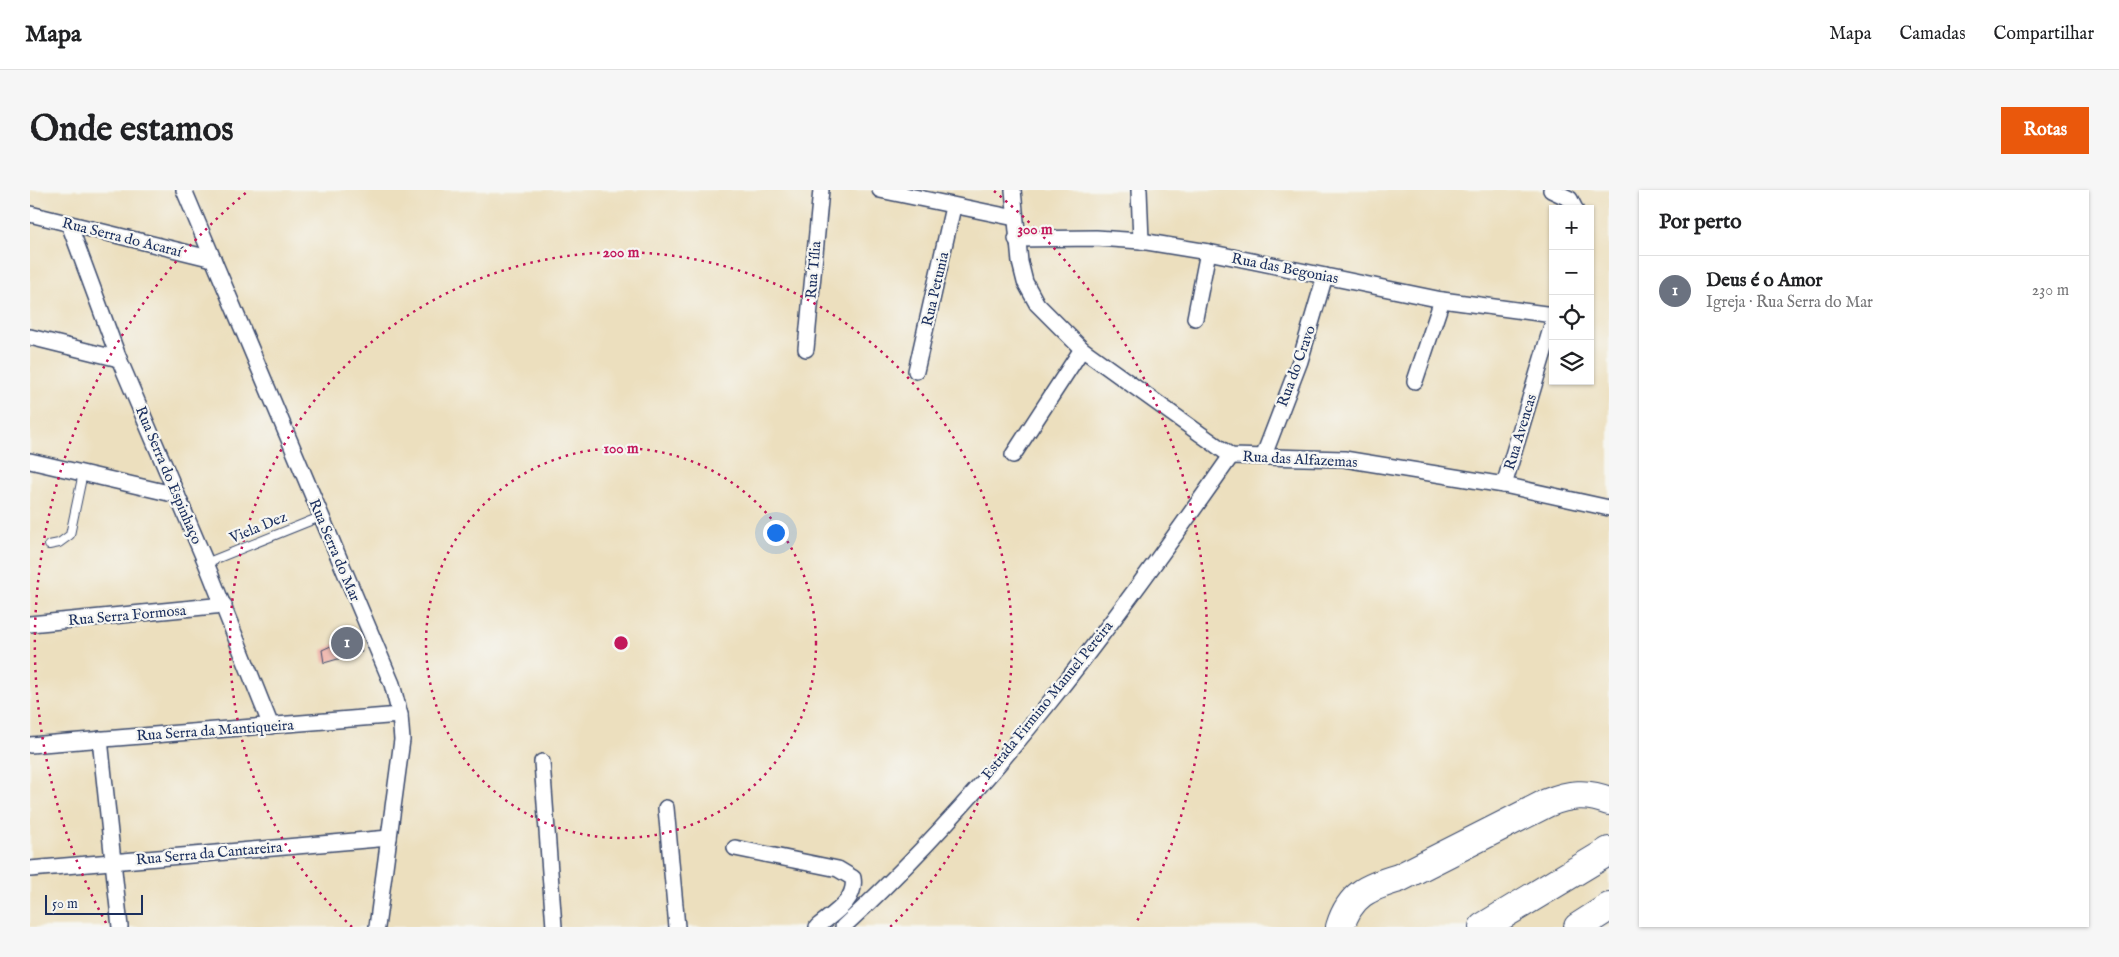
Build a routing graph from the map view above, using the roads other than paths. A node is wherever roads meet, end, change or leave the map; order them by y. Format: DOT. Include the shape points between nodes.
graph roads {
  1 [pos="184,190"];
  2 [pos="821,190"];
  3 [pos="885,190"];
  4 [pos="1013,190"];
  5 [pos="1140,190"];
  6 [pos="1551,190"];
  7 [pos="1573,205"];
  8 [pos="953,207"];
  9 [pos="30,214"];
  10 [pos="1015,218"];
  11 [pos="69,224"];
  12 [pos="1016,239"];
  13 [pos="1141,241"];
  14 [pos="1208,252"];
  15 [pos="213,259"];
  16 [pos="1325,276"];
  17 [pos="1442,300"];
  18 [pos="1549,314"];
  19 [pos="1195,318"];
  20 [pos="1549,335"];
  21 [pos="30,336"];
  22 [pos="806,349"];
  23 [pos="1082,349"];
  24 [pos="119,359"];
  25 [pos="916,371"];
  26 [pos="1415,380"];
  27 [pos="1013,455"];
  28 [pos="1264,455"];
  29 [pos="1231,456"];
  30 [pos="30,461"];
  31 [pos="83,473"];
  32 [pos="1504,484"];
  33 [pos="177,495"];
  34 [pos="1609,508"];
  35 [pos="320,516"];
  36 [pos="49,545"];
  37 [pos="206,563"];
  38 [pos="224,606"];
  39 [pos="30,624"];
  40 [pos="400,715"];
  41 [pos="271,726"];
  42 [pos="100,739"];
  43 [pos="30,745"];
  44 [pos="542,762"];
  45 [pos="1609,801"];
  46 [pos="666,808"];
  47 [pos="389,838"];
  48 [pos="735,848"];
  49 [pos="1609,851"];
  50 [pos="113,861"];
  51 [pos="30,869"];
  52 [pos="1399,878"];
  53 [pos="1609,907"];
  54 [pos="120,927"];
  55 [pos="377,927"];
  56 [pos="554,927"];
  57 [pos="677,927"];
  58 [pos="817,927"];
  59 [pos="843,927"];
  60 [pos="1340,927"];
  61 [pos="1354,927"];
  62 [pos="1483,927"];
  63 [pos="1578,927"];
  1 -- 15 [label="street, Rua Serra do Mar"];
  2 -- 22 [label="street, Rua Tília"];
  3 -- 8 [label="street"];
  4 -- 10 [label="street, Rua das Alfazemas"];
  5 -- 13 [label="street"];
  6 -- 7 [label="street" via="1570,200"];
  8 -- 10 [label="street"];
  8 -- 25 [label="street, Rua Petunia"];
  9 -- 11 [label="street, Rua Serra do Acaraí"];
  10 -- 12 [label="street, Rua das Alfazemas"];
  11 -- 15 [label="street, Rua Serra do Acaraí"];
  11 -- 24 [label="street, Rua Serra do Espinhaço"];
  12 -- 13 [label="street, Rua das Begonias"];
  12 -- 23 [label="street, Rua das Alfazemas" via="1025,282 1037,304"];
  13 -- 14 [label="street, Rua das Begonias"];
  14 -- 16 [label="street, Rua das Begonias"];
  14 -- 19 [label="street"];
  15 -- 35 [label="street, Rua Serra do Mar"];
  16 -- 17 [label="street, Rua das Begonias"];
  16 -- 28 [label="street, Rua do Cravo" via="1302,354"];
  17 -- 18 [label="street, Rua das Begonias"];
  17 -- 26 [label="street"];
  20 -- 32 [label="street, Rua Avencas"];
  21 -- 24 [label="street"];
  23 -- 27 [label="street"];
  23 -- 29 [label="street, Rua das Alfazemas"];
  24 -- 33 [label="street, Rua Serra do Espinhaço"];
  28 -- 29 [label="street, Rua das Alfazemas"];
  28 -- 32 [label="street, Rua das Alfazemas" via="1344,459"];
  29 -- 59 [label="street, Estrada Firmino Manuel Pereira" via="1154,566 1020,738 941,829"];
  30 -- 31 [label="street"];
  31 -- 33 [label="street"];
  31 -- 36 [label="lane" via="70,535"];
  32 -- 34 [label="street, Rua das Alfazemas"];
  33 -- 37 [label="street, Rua Serra do Espinhaço"];
  35 -- 37 [label="lane, Viela Dez"];
  35 -- 40 [label="street, Rua Serra do Mar" via="392,684"];
  37 -- 38 [label="street, Rua Serra do Espinhaço"];
  38 -- 39 [label="street, Rua Serra Formosa"];
  38 -- 41 [label="street, Rua Serra do Espinhaço"];
  40 -- 41 [label="street, Rua Serra da Mantiqueira"];
  40 -- 47 [label="street, Rua Serra do Mar" via="402,740"];
  41 -- 42 [label="street, Rua Serra da Mantiqueira"];
  42 -- 43 [label="street, Rua Serra da Mantiqueira"];
  42 -- 50 [label="street"];
  44 -- 56 [label="street"];
  45 -- 52 [label="highway" via="1589,795 1568,795 1547,802"];
  46 -- 57 [label="street"];
  47 -- 50 [label="street, Rua Serra da Cantareira"];
  47 -- 55 [label="street, Rua Serra do Mar"];
  48 -- 58 [label="street" via="838,869 852,878 854,885 849,900"];
  49 -- 62 [label="highway"];
  50 -- 51 [label="street, Rua Serra da Cantareira"];
  50 -- 54 [label="street"];
  52 -- 60 [label="highway" via="1356,896 1344,913"];
  52 -- 61 [label="highway" via="1358,912"];
  53 -- 63 [label="highway"];
}
